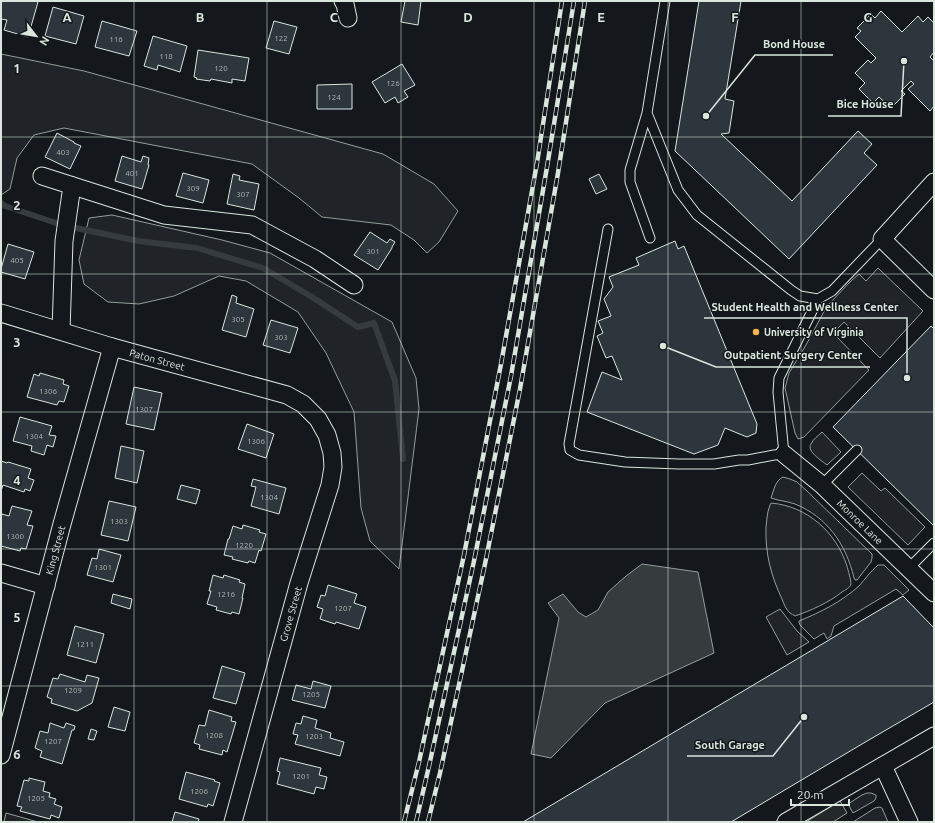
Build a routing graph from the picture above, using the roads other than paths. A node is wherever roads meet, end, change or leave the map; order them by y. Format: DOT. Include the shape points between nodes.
graph roads {
  1 [pos="343,1"];
  2 [pos="665,1"];
  3 [pos="348,18"];
  4 [pos="647,113"];
  5 [pos="42,176"];
  6 [pos="934,182"];
  7 [pos="72,186"];
  8 [pos="608,228"];
  9 [pos="650,238"];
  10 [pos="882,239"];
  11 [pos="354,285"];
  12 [pos="934,290"];
  13 [pos="818,299"];
  14 [pos="1,313"];
  15 [pos="61,331"];
  16 [pos="112,347"];
  17 [pos="310,411"];
  18 [pos="857,450"];
  19 [pos="784,454"];
  20 [pos="822,485"];
  21 [pos="934,543"];
  22 [pos="909,568"];
  23 [pos="1,573"];
  24 [pos="46,586"];
  25 [pos="934,593"];
  26 [pos="934,736"];
  27 [pos="1,755"];
  28 [pos="883,766"];
  29 [pos="233,822"];
  30 [pos="786,822"];
  31 [pos="909,822"];
  1 -- 3 [label="street"];
  2 -- 4 [label="lane"];
  4 -- 9 [label="lane" via="630,170 630,182"];
  4 -- 13 [label="lane" via="678,190 697,215 791,290 800,296"];
  5 -- 7 [label="street"];
  6 -- 10 [label="street"];
  7 -- 11 [label="street" via="164,215 252,225 315,259"];
  7 -- 15 [label="street" via="64,241"];
  8 -- 19 [label="lane" via="570,450 579,455 625,462 679,464 714,464"];
  10 -- 12 [label="street"];
  10 -- 13 [label="lane" via="832,291"];
  13 -- 19 [label="lane" via="780,378 778,392"];
  14 -- 15 [label="street, Paton Street"];
  15 -- 16 [label="street, Paton Street"];
  16 -- 17 [label="street, Paton Street" via="287,395"];
  16 -- 24 [label="street, King Street"];
  17 -- 29 [label="street, Grove Street" via="327,435 332,452 330,485 299,583"];
  18 -- 20 [label="lane"];
  19 -- 20 [label="street, Monroe Lane"];
  20 -- 22 [label="street, Monroe Lane"];
  21 -- 22 [label="lane"];
  22 -- 25 [label="street, Monroe Lane"];
  23 -- 24 [label="street"];
  24 -- 27 [label="street, King Street"];
  26 -- 28 [label="street"];
  28 -- 30 [label="street"];
  28 -- 31 [label="street"];
}
